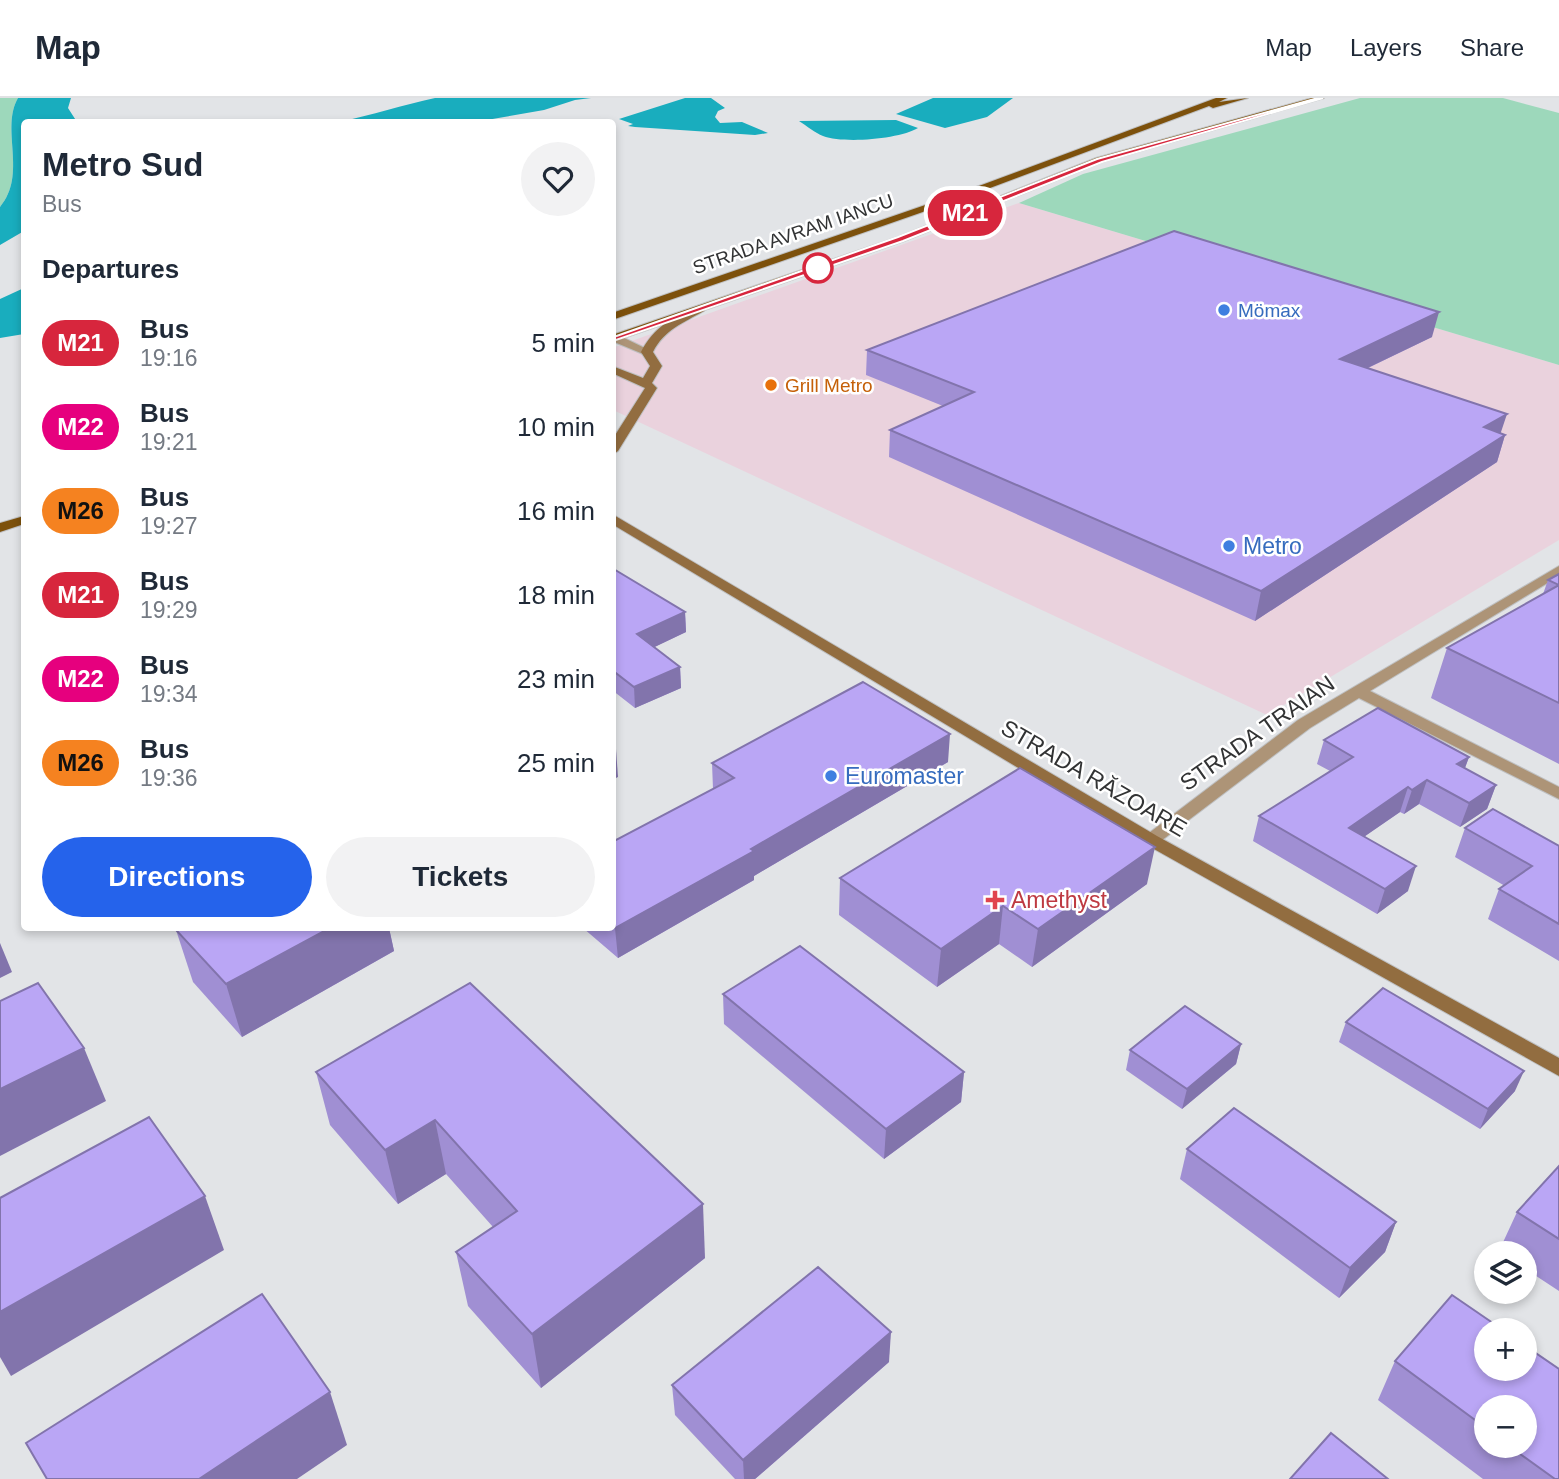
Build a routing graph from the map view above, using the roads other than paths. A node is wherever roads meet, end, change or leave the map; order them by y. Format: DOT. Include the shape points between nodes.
graph roads {
  1 [pos="1223,98"];
  2 [pos="1244,98"];
  3 [pos="1298,98"];
  4 [pos="1320,98"];
  5 [pos="1185,113"];
  6 [pos="1268,113"];
  7 [pos="700,309"];
  8 [pos="616,316"];
  9 [pos="616,337"];
  10 [pos="616,339"];
  11 [pos="647,352"];
  12 [pos="616,369"];
  13 [pos="646,383"];
  14 [pos="616,445"];
  15 [pos="616,519"];
  16 [pos="21,521"];
  17 [pos="0,528"];
  18 [pos="1559,570"];
  19 [pos="1358,691"];
  20 [pos="1559,794"];
  21 [pos="1151,840"];
  22 [pos="1559,1068"];
  1 -- 5 [label="main road, STRADA AVRAM IANCU"];
  2 -- 5 [label="main road"];
  3 -- 6 [label="main road"];
  4 -- 6 [label="main road, STRADA AVRAM IANCU"];
  5 -- 8 [label="main road, STRADA AVRAM IANCU"];
  6 -- 7 [label="main road, STRADA AVRAM IANCU" via="1099,160 901,239"];
  7 -- 9 [label="main road, STRADA AVRAM IANCU"];
  7 -- 11 [label="street" via="659,331"];
  10 -- 11 [label="street"];
  11 -- 13 [label="street" via="656,366"];
  12 -- 13 [label="street"];
  13 -- 14 [label="street" via="651,388"];
  15 -- 21 [label="street, STRADA RĂZOARE"];
  16 -- 17 [label="main road"];
  18 -- 19 [label="street, STRADA TRAIAN"];
  19 -- 20 [label="street, STRADA TRAIAN"];
  19 -- 21 [label="street, STRADA TRAIAN" via="1304,724"];
  21 -- 22 [label="street, STRADA RĂZOARE"];
}
